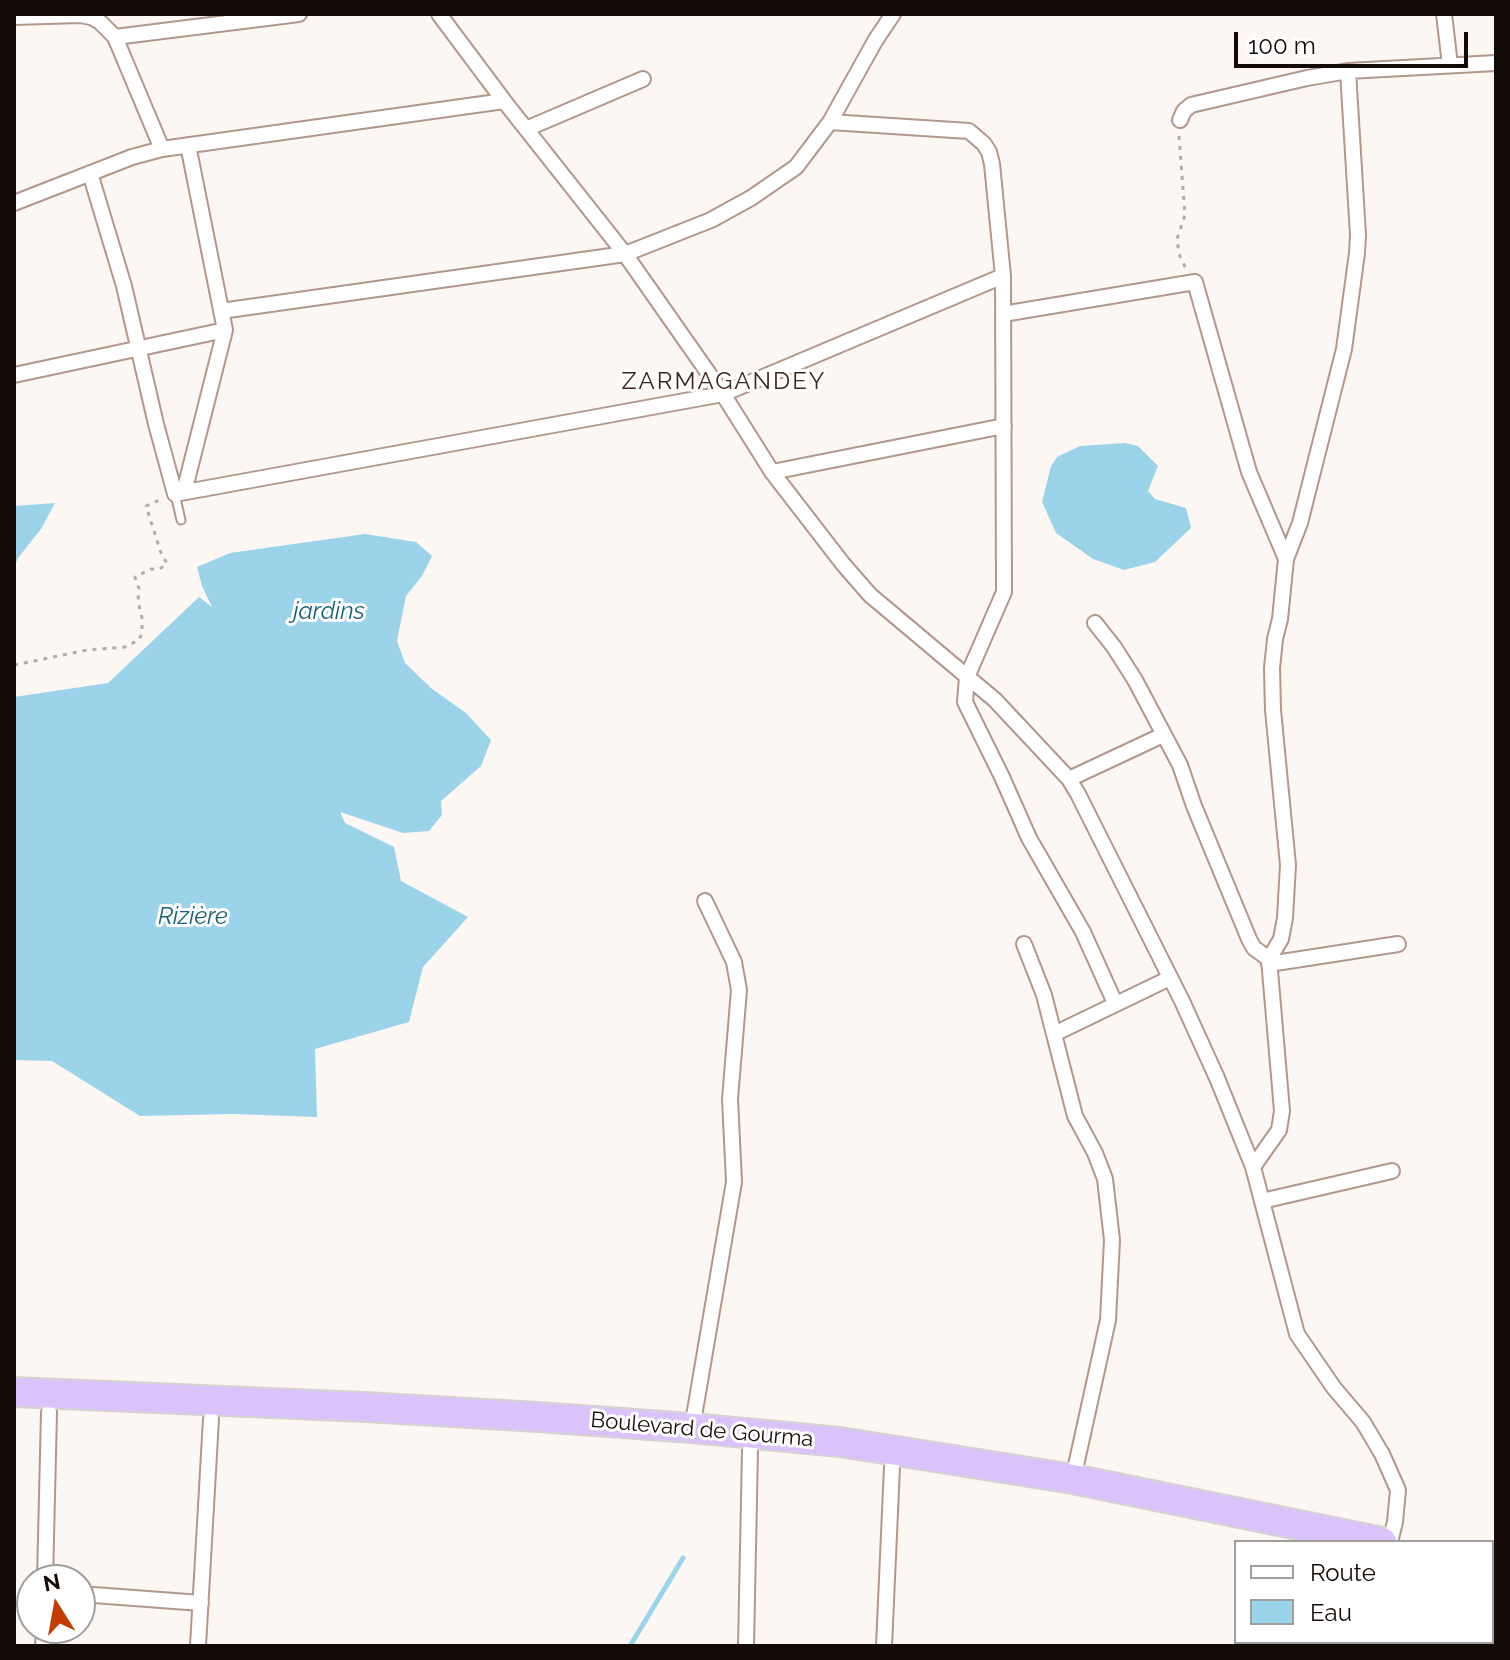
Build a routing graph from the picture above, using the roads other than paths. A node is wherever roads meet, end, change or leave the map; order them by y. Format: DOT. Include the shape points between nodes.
graph roads {
  1 [pos="299,14"];
  2 [pos="439,14"];
  3 [pos="893,14"];
  4 [pos="1444,14"];
  5 [pos="14,17"];
  6 [pos="266,17"];
  7 [pos="115,37"];
  8 [pos="1496,63"];
  9 [pos="1450,65"];
  10 [pos="1348,71"];
  11 [pos="643,79"];
  12 [pos="504,101"];
  13 [pos="1180,120"];
  14 [pos="830,122"];
  15 [pos="526,129"];
  16 [pos="188,145"];
  17 [pos="162,149"];
  18 [pos="90,173"];
  19 [pos="14,203"];
  20 [pos="625,254"];
  21 [pos="1003,276"];
  22 [pos="221,311"];
  23 [pos="1003,314"];
  24 [pos="225,330"];
  25 [pos="137,349"];
  26 [pos="14,375"];
  27 [pos="723,394"];
  28 [pos="1004,426"];
  29 [pos="772,472"];
  30 [pos="179,493"];
  31 [pos="181,520"];
  32 [pos="1286,559"];
  33 [pos="1095,623"];
  34 [pos="967,677"];
  35 [pos="1163,735"];
  36 [pos="1069,779"];
  37 [pos="705,901"];
  38 [pos="1024,944"];
  39 [pos="1398,944"];
  40 [pos="1269,962"];
  41 [pos="1170,978"];
  42 [pos="1115,1003"];
  43 [pos="1054,1034"];
  44 [pos="1253,1167"];
  45 [pos="1392,1171"];
  46 [pos="1262,1201"];
  47 [pos="14,1392"];
  48 [pos="49,1403"];
  49 [pos="14,1411"];
  50 [pos="211,1419"];
  51 [pos="692,1428"];
  52 [pos="750,1450"];
  53 [pos="892,1467"];
  54 [pos="1073,1479"];
  55 [pos="1280,1540"];
  56 [pos="1372,1540"];
  57 [pos="1390,1540"];
  58 [pos="45,1564"];
  59 [pos="96,1595"];
  60 [pos="201,1603"];
  61 [pos="198,1646"];
  62 [pos="746,1646"];
  63 [pos="884,1646"];
  1 -- 6 [label="street"];
  2 -- 12 [label="street"];
  3 -- 14 [label="street"];
  4 -- 9 [label="street"];
  5 -- 7 [label="street" via="91,17"];
  6 -- 7 [label="street"];
  7 -- 17 [label="street"];
  8 -- 9 [label="street"];
  9 -- 10 [label="street"];
  10 -- 13 [label="street" via="1191,105"];
  10 -- 32 [label="street" via="1357,253 1344,349"];
  11 -- 15 [label="street"];
  12 -- 15 [label="street"];
  12 -- 16 [label="street"];
  14 -- 20 [label="street" via="796,167 751,198"];
  14 -- 21 [label="street" via="969,131 977,137 992,164"];
  15 -- 20 [label="street"];
  16 -- 17 [label="street"];
  16 -- 22 [label="street"];
  17 -- 18 [label="street"];
  18 -- 19 [label="street"];
  18 -- 25 [label="street"];
  20 -- 22 [label="street"];
  20 -- 27 [label="street"];
  21 -- 23 [label="street"];
  21 -- 27 [label="street"];
  22 -- 24 [label="street"];
  23 -- 28 [label="street"];
  23 -- 32 [label="street" via="1195,282 1249,472"];
  24 -- 25 [label="street"];
  24 -- 30 [label="street"];
  25 -- 26 [label="street"];
  25 -- 30 [label="street"];
  27 -- 29 [label="street"];
  27 -- 30 [label="street"];
  28 -- 29 [label="street"];
  28 -- 34 [label="street" via="1004,592"];
  29 -- 34 [label="street" via="870,595"];
  30 -- 31 [label="lane"];
  32 -- 40 [label="street" via="1272,668 1288,865 1281,939"];
  33 -- 35 [label="street" via="1135,680"];
  34 -- 36 [label="street"];
  34 -- 42 [label="street" via="965,702 971,716"];
  35 -- 36 [label="street"];
  35 -- 40 [label="street" via="1180,765 1249,939"];
  36 -- 41 [label="street"];
  37 -- 51 [label="street" via="734,962 739,990 729,1118 734,1182"];
  38 -- 43 [label="street"];
  39 -- 40 [label="street"];
  40 -- 44 [label="street" via="1282,1111 1279,1130"];
  41 -- 42 [label="street"];
  41 -- 44 [label="street"];
  42 -- 43 [label="street"];
  43 -- 54 [label="street" via="1075,1116 1105,1179 1112,1240 1108,1320"];
  44 -- 46 [label="street"];
  45 -- 46 [label="street"];
  46 -- 57 [label="street" via="1297,1334 1363,1422 1398,1490"];
  47 -- 48 [label="highway, Boulevard de Gourma"];
  48 -- 49 [label="highway, Boulevard de Gourma"];
  48 -- 50 [label="highway, Boulevard de Gourma"];
  48 -- 51 [label="highway, Boulevard de Gourma" via="365,1407"];
  48 -- 58 [label="street"];
  50 -- 52 [label="highway, Boulevard de Gourma"];
  50 -- 60 [label="street"];
  51 -- 54 [label="highway, Boulevard de Gourma" via="840,1442"];
  52 -- 53 [label="highway, Boulevard de Gourma"];
  52 -- 62 [label="street"];
  53 -- 55 [label="highway, Boulevard de Gourma" via="1067,1495"];
  53 -- 63 [label="street"];
  54 -- 56 [label="highway, Boulevard de Gourma"];
  59 -- 60 [label="street"];
  60 -- 61 [label="street"];
}
